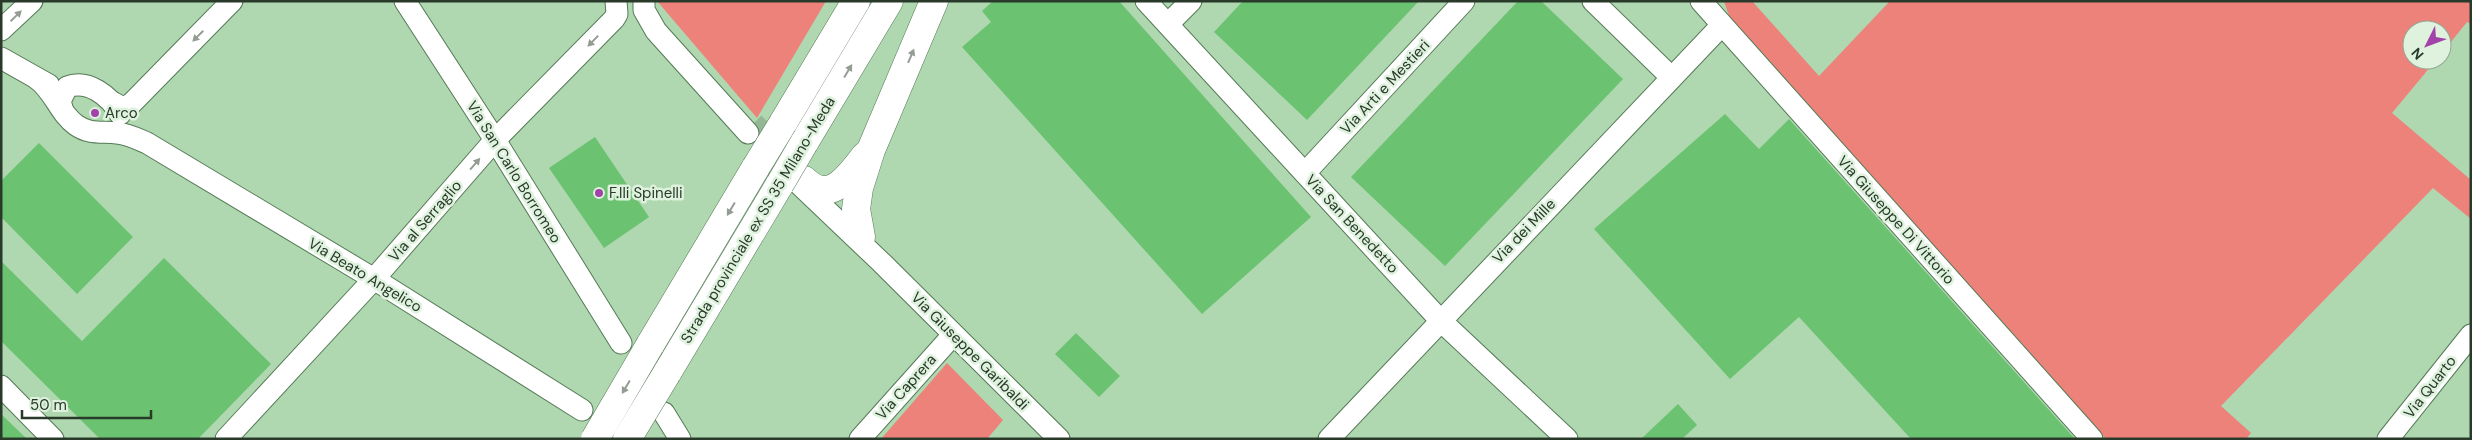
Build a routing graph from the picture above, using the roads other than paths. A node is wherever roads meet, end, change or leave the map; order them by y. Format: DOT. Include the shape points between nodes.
graph roads {
  1 [pos="32,1"];
  2 [pos="232,1"];
  3 [pos="405,1"];
  4 [pos="616,1"];
  5 [pos="644,1"];
  6 [pos="856,1"];
  7 [pos="889,1"];
  8 [pos="934,1"];
  9 [pos="1146,1"];
  10 [pos="1191,1"];
  11 [pos="1464,1"];
  12 [pos="1593,1"];
  13 [pos="1701,1"];
  14 [pos="1168,24"];
  15 [pos="1722,25"];
  16 [pos="1,30"];
  17 [pos="668,45"];
  18 [pos="1,58"];
  19 [pos="1671,77"];
  20 [pos="36,78"];
  21 [pos="67,87"];
  22 [pos="115,106"];
  23 [pos="62,108"];
  24 [pos="751,128"];
  25 [pos="105,133"];
  26 [pos="495,140"];
  27 [pos="147,144"];
  28 [pos="871,150"];
  29 [pos="1305,173"];
  30 [pos="803,183"];
  31 [pos="861,237"];
  32 [pos="882,263"];
  33 [pos="374,279"];
  34 [pos="1440,320"];
  35 [pos="953,335"];
  36 [pos="2471,335"];
  37 [pos="621,344"];
  38 [pos="1,386"];
  39 [pos="582,410"];
  40 [pos="664,413"];
  41 [pos="47,437"];
  42 [pos="226,439"];
  43 [pos="595,439"];
  44 [pos="627,439"];
  45 [pos="680,439"];
  46 [pos="860,439"];
  47 [pos="1059,439"];
  48 [pos="1329,439"];
  49 [pos="1568,439"];
  50 [pos="2092,439"];
  51 [pos="2388,439"];
  16 -- 1 [label="street, one-way"];
  2 -- 22 [label="street, one-way" via="131,104 123,108"];
  3 -- 26 [label="street, Via San Carlo Borromeo"];
  4 -- 17 [label="street"];
  4 -- 26 [label="street, Via al Serraglio, one-way" via="614,19"];
  5 -- 17 [label="street" via="648,19"];
  6 -- 43 [label="highway, Strada provinciale ex SS 35 Milano-Meda, one-way, bridge"];
  30 -- 7 [label="highway, Strada provinciale ex SS 35 Milano-Meda, one-way, bridge" via="804,143"];
  28 -- 8 [label="highway, one-way"];
  9 -- 14 [label="street, Via San Benedetto"];
  10 -- 14 [label="street"];
  11 -- 29 [label="street, Via Arti e Mestieri"];
  12 -- 19 [label="street"];
  13 -- 15 [label="street, Via Giuseppe Di Vittorio"];
  14 -- 29 [label="street, Via San Benedetto"];
  15 -- 19 [label="street, Via dei Mille"];
  15 -- 50 [label="street, Via Giuseppe Di Vittorio"];
  17 -- 24 [label="street"];
  18 -- 20 [label="street"];
  19 -- 34 [label="street, Via dei Mille"];
  20 -- 21 [label="street" via="56,87"];
  20 -- 23 [label="street"];
  21 -- 22 [label="street" via="75,84 89,86"];
  21 -- 23 [label="street" via="60,101"];
  22 -- 25 [label="street" via="117,122"];
  22 -- 27 [label="street, Via Beato Angelico" via="131,129"];
  23 -- 25 [label="street" via="76,125 91,132"];
  25 -- 27 [label="street, Via Beato Angelico" via="119,133"];
  33 -- 26 [label="street, Via al Serraglio, one-way"];
  26 -- 37 [label="street, Via San Carlo Borromeo"];
  27 -- 33 [label="street, Via Beato Angelico"];
  28 -- 30 [label="highway" via="834,188"];
  28 -- 31 [label="highway" via="857,198"];
  29 -- 34 [label="street, Via San Benedetto"];
  30 -- 31 [label="street, Via Giuseppe Garibaldi"];
  30 -- 32 [label="street, Via Giuseppe Garibaldi"];
  30 -- 44 [label="highway, Strada provinciale ex SS 35 Milano-Meda, bridge" via="667,373"];
  31 -- 32 [label="street, Via Giuseppe Garibaldi"];
  32 -- 35 [label="street, Via Giuseppe Garibaldi"];
  33 -- 39 [label="street, Via Beato Angelico"];
  33 -- 42 [label="street, Via al Serraglio"];
  34 -- 48 [label="street, Via dei Mille"];
  34 -- 49 [label="street, Via San Benedetto"];
  35 -- 46 [label="street, Via Caprera"];
  35 -- 47 [label="street, Via Giuseppe Garibaldi"];
  36 -- 51 [label="street, Via Quarto"];
  38 -- 41 [label="street"];
  40 -- 45 [label="street"];
}
